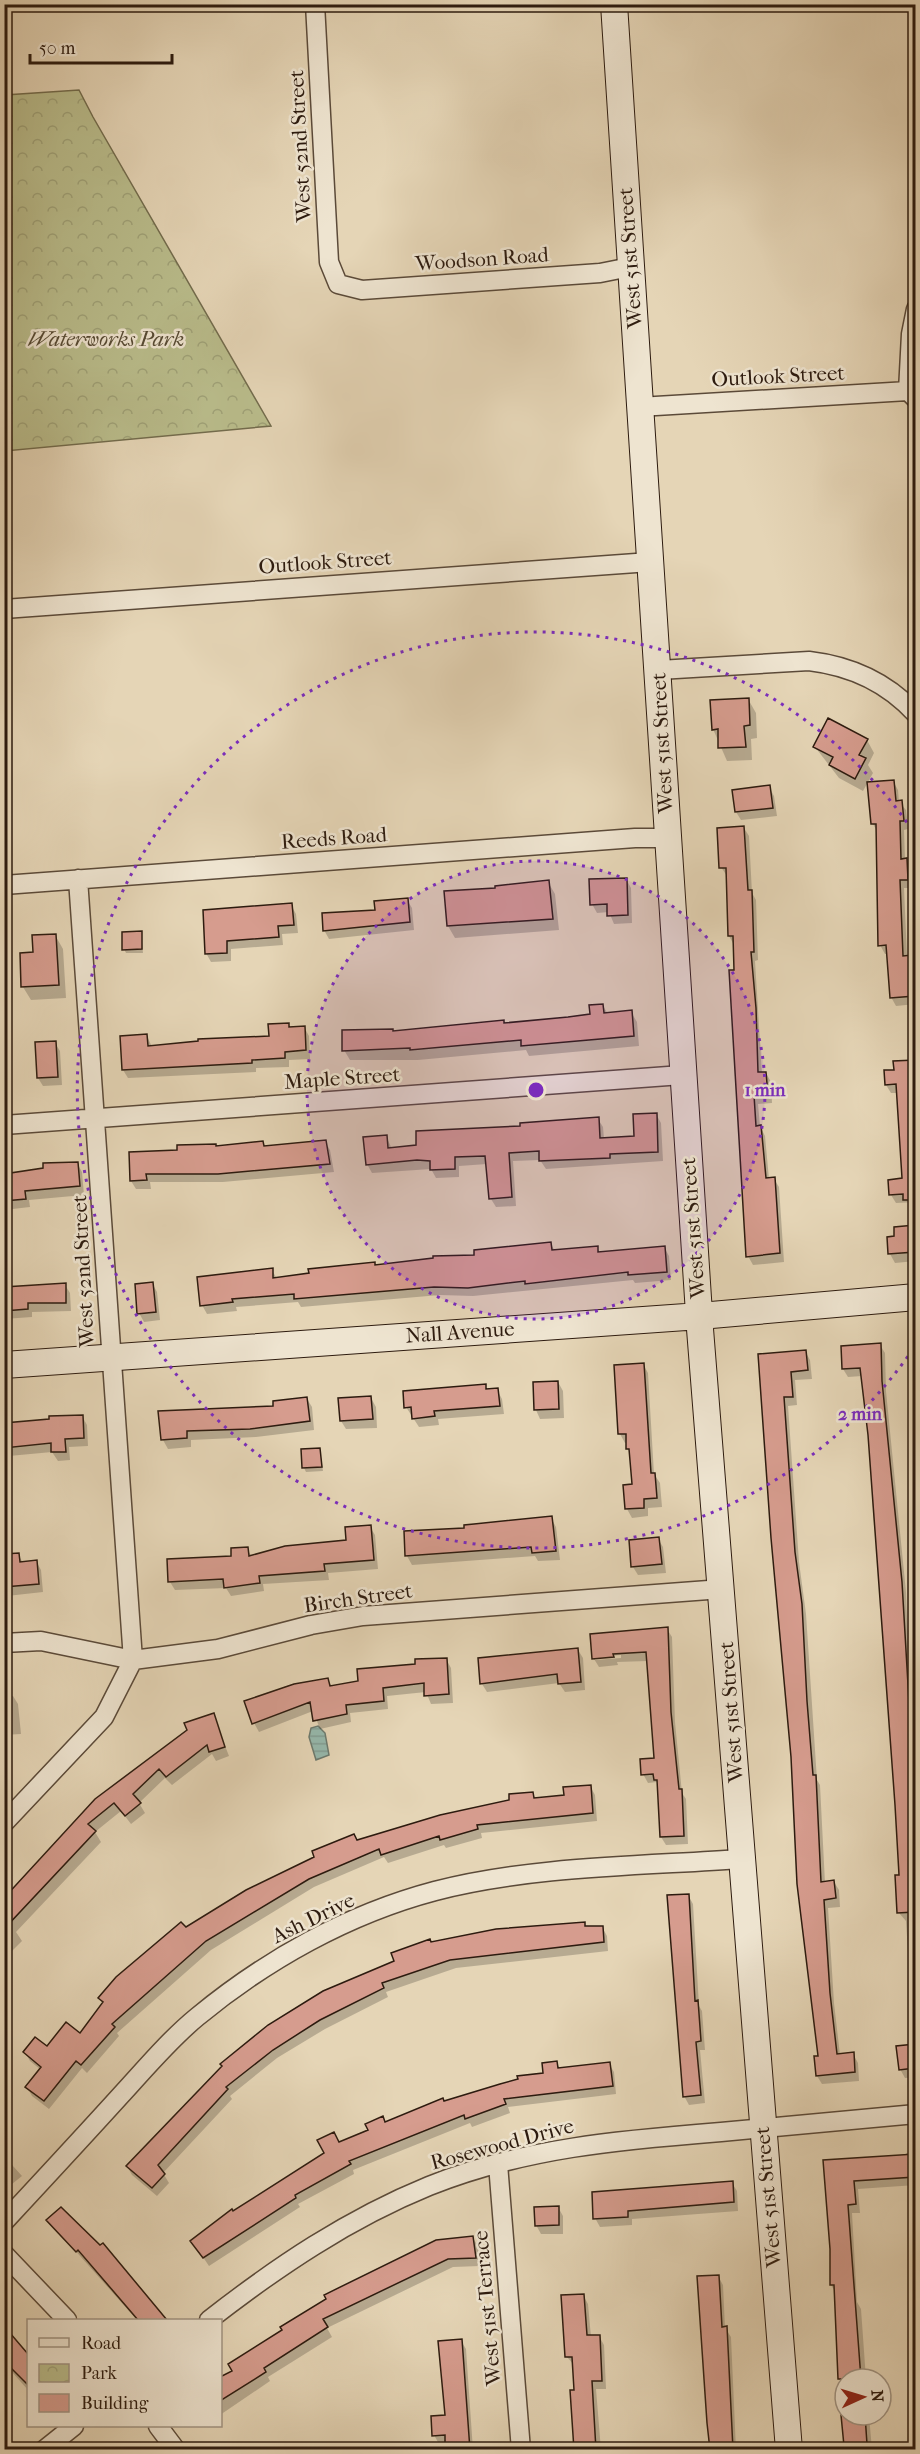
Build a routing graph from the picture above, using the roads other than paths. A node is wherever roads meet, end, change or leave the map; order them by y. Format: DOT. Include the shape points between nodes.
graph roads {
  1 [pos="315,4"];
  2 [pos="614,4"];
  3 [pos="630,267"];
  4 [pos="338,284"];
  5 [pos="915,309"];
  6 [pos="912,395"];
  7 [pos="639,407"];
  8 [pos="650,562"];
  9 [pos="4,609"];
  10 [pos="659,670"];
  11 [pos="915,714"];
  12 [pos="667,838"];
  13 [pos="78,879"];
  14 [pos="4,885"];
  15 [pos="682,1075"];
  16 [pos="96,1118"];
  17 [pos="4,1125"];
  18 [pos="915,1297"];
  19 [pos="700,1316"];
  20 [pos="110,1356"];
  21 [pos="4,1365"];
  22 [pos="722,1589"];
  23 [pos="4,1643"];
  24 [pos="133,1660"];
  25 [pos="4,1823"];
  26 [pos="742,1859"];
  27 [pos="915,2114"];
  28 [pos="763,2127"];
  29 [pos="498,2164"];
  30 [pos="4,2222"];
  31 [pos="4,2254"];
  32 [pos="66,2319"];
  33 [pos="210,2319"];
  34 [pos="73,2427"];
  35 [pos="159,2427"];
  36 [pos="44,2450"];
  37 [pos="176,2450"];
  38 [pos="521,2450"];
  39 [pos="789,2450"];
  1 -- 4 [label="street, West 52nd Street" via="329,262"];
  2 -- 3 [label="street, West 51st Street"];
  3 -- 4 [label="street, Woodson Road" via="600,273 362,290"];
  3 -- 7 [label="street, West 51st Street"];
  5 -- 6 [label="street" via="911,334"];
  6 -- 7 [label="street, Outlook Street"];
  7 -- 8 [label="street, West 51st Street"];
  8 -- 9 [label="street, Outlook Street"];
  8 -- 10 [label="street, West 51st Street"];
  10 -- 11 [label="street" via="798,662 832,664 873,680"];
  10 -- 12 [label="street, West 51st Street"];
  12 -- 13 [label="street, Reeds Road" via="623,838"];
  12 -- 15 [label="street, West 51st Street"];
  13 -- 14 [label="street, Reeds Road"];
  13 -- 16 [label="street, West 52nd Street"];
  15 -- 16 [label="street, Maple Street"];
  15 -- 19 [label="street, West 51st Street"];
  16 -- 17 [label="street, Maple Street"];
  16 -- 20 [label="street, West 52nd Street"];
  18 -- 19 [label="street, Nall Avenue"];
  19 -- 20 [label="street, Nall Avenue"];
  19 -- 22 [label="street, West 51st Street"];
  20 -- 21 [label="street, Nall Avenue"];
  20 -- 24 [label="street, West 52nd Street"];
  22 -- 24 [label="street, Birch Street" via="363,1616 218,1649"];
  22 -- 26 [label="street, West 51st Street"];
  23 -- 24 [label="street, Birch Street" via="41,1641"];
  24 -- 25 [label="street" via="104,1718"];
  26 -- 28 [label="street, West 51st Street"];
  26 -- 30 [label="street, Ash Drive" via="494,1880 436,1891 391,1905 307,1942 247,1979 195,2018"];
  27 -- 28 [label="street, Rosewood Drive"];
  28 -- 29 [label="street, Rosewood Drive" via="580,2145"];
  28 -- 39 [label="street, West 51st Street"];
  29 -- 33 [label="street, Rosewood Drive" via="429,2186 371,2212 301,2252"];
  29 -- 38 [label="street, West 51st Terrace"];
  31 -- 32 [label="street"];
  34 -- 36 [label="street"];
  35 -- 37 [label="street"];
}
